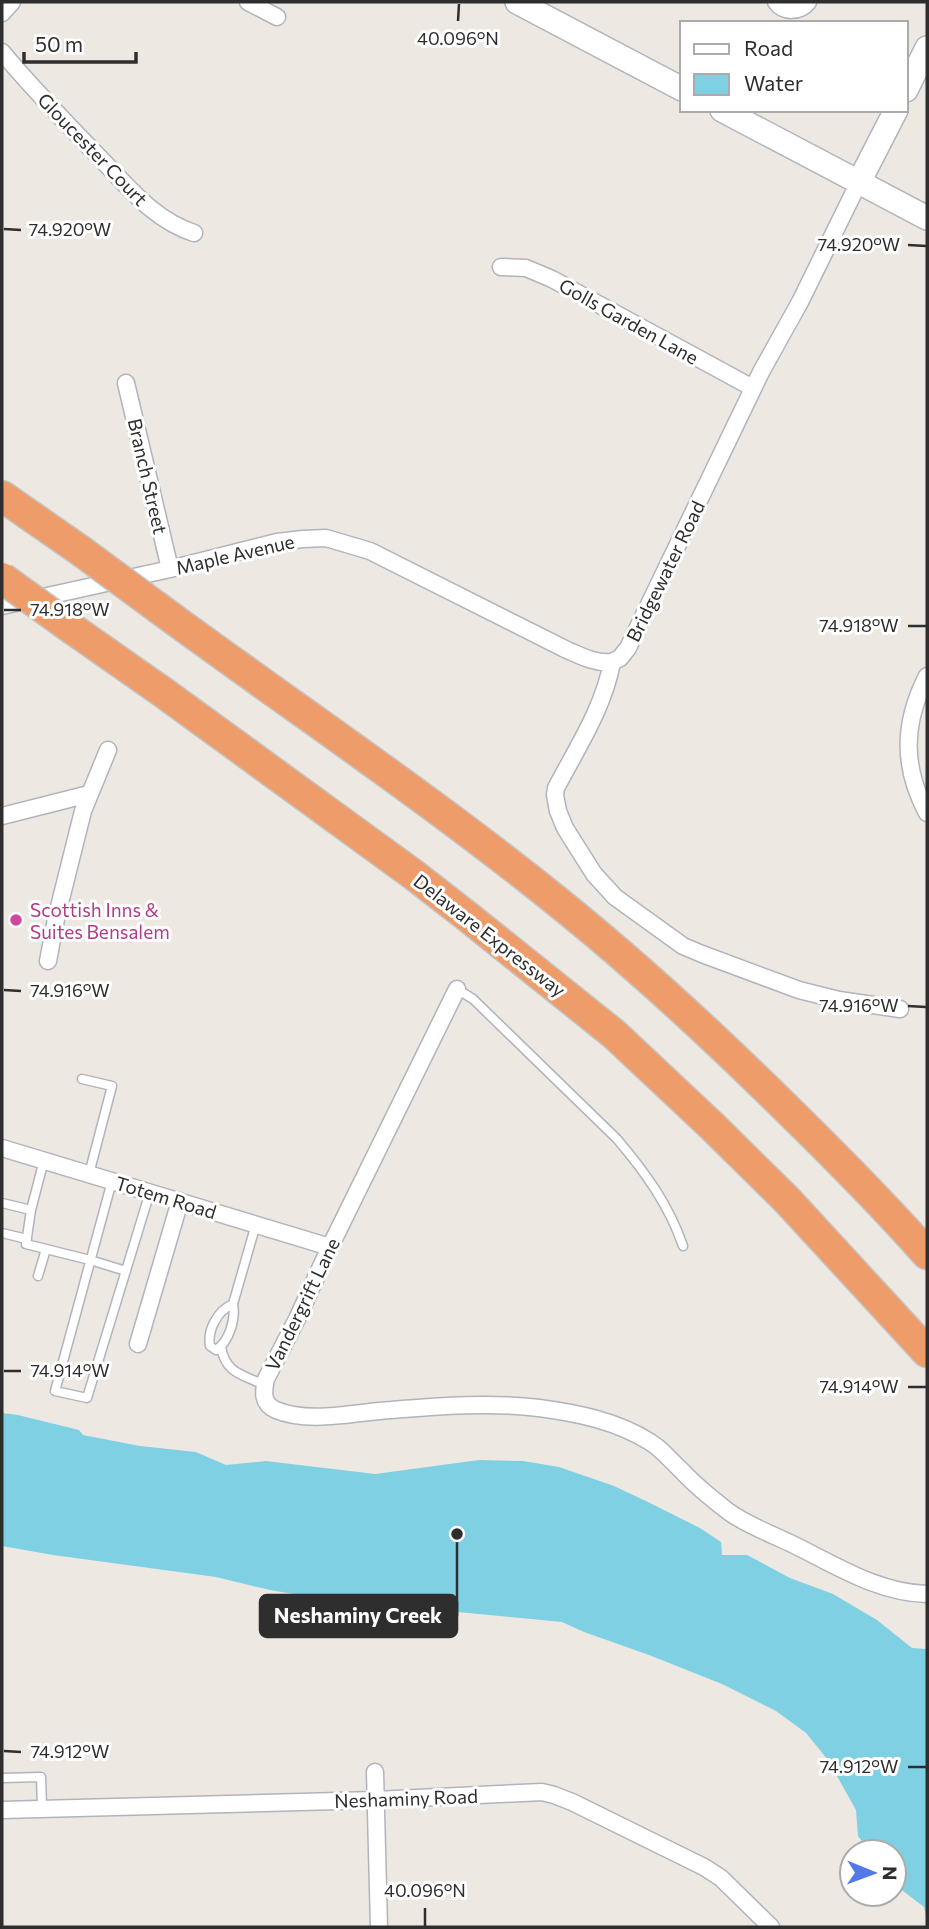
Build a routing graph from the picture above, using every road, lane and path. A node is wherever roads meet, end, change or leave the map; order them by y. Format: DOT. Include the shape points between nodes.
graph roads {
  1 [pos="12,2"];
  2 [pos="248,2"];
  3 [pos="517,2"];
  4 [pos="776,2"];
  5 [pos="808,2"];
  6 [pos="2,13"];
  7 [pos="277,17"];
  8 [pos="927,48"];
  9 [pos="2,52"];
  10 [pos="908,86"];
  11 [pos="680,88"];
  12 [pos="726,112"];
  13 [pos="895,112"];
  14 [pos="859,182"];
  15 [pos="927,218"];
  16 [pos="194,233"];
  17 [pos="501,267"];
  18 [pos="126,383"];
  19 [pos="754,388"];
  20 [pos="2,496"];
  21 [pos="170,569"];
  22 [pos="2,578"];
  23 [pos="2,606"];
  24 [pos="612,662"];
  25 [pos="927,676"];
  26 [pos="108,750"];
  27 [pos="89,794"];
  28 [pos="927,813"];
  29 [pos="2,816"];
  30 [pos="48,961"];
  31 [pos="457,989"];
  32 [pos="900,1009"];
  33 [pos="82,1079"];
  34 [pos="2,1148"];
  35 [pos="44,1160"];
  36 [pos="89,1174"];
  37 [pos="112,1181"];
  38 [pos="150,1192"];
  39 [pos="180,1201"];
  40 [pos="2,1203"];
  41 [pos="31,1210"];
  42 [pos="256,1224"];
  43 [pos="2,1233"];
  44 [pos="27,1239"];
  45 [pos="683,1246"];
  46 [pos="330,1247"];
  47 [pos="46,1249"];
  48 [pos="927,1254"];
  49 [pos="90,1260"];
  50 [pos="126,1271"];
  51 [pos="38,1276"];
  52 [pos="233,1304"];
  53 [pos="138,1344"];
  54 [pos="221,1347"];
  55 [pos="927,1352"];
  56 [pos="264,1385"];
  57 [pos="927,1594"];
  58 [pos="374,1772"];
  59 [pos="2,1778"];
  60 [pos="375,1800"];
  61 [pos="41,1808"];
  62 [pos="2,1810"];
  63 [pos="379,1927"];
  64 [pos="771,1927"];
  1 -- 6 [label="street"];
  2 -- 7 [label="street"];
  3 -- 11 [label="main road"];
  4 -- 5 [label="street" via="786,10"];
  8 -- 10 [label="main road"];
  9 -- 16 [label="street, Gloucester Court" via="153,211"];
  12 -- 14 [label="main road"];
  13 -- 14 [label="main road, Bridgewater Road"];
  14 -- 15 [label="main road"];
  14 -- 19 [label="street, Bridgewater Road"];
  17 -- 19 [label="street, Golls Garden Lane" via="526,268 552,279"];
  18 -- 21 [label="street, Branch Street"];
  19 -- 24 [label="street, Bridgewater Road" via="628,648"];
  20 -- 48 [label="highway, bridge" via="429,804 580,920 730,1052"];
  21 -- 23 [label="street, Maple Avenue"];
  21 -- 24 [label="street, Maple Avenue" via="277,542 326,538 370,551 591,661"];
  22 -- 55 [label="highway, Delaware Expressway, bridge" via="468,916 597,1020 787,1200"];
  24 -- 32 [label="street, Bridgewater Road" via="599,705 555,795 565,828 594,874 615,897 683,946 799,990"];
  25 -- 28 [label="street" via="911,717 908,742 912,778"];
  26 -- 27 [label="street"];
  27 -- 29 [label="street"];
  27 -- 30 [label="street"];
  31 -- 45 [label="lane, Vandergrift Lane" via="473,999 617,1139 666,1206"];
  31 -- 46 [label="street, Vandergrift Lane"];
  33 -- 36 [label="lane" via="112,1086"];
  34 -- 35 [label="street, Totem Road"];
  35 -- 36 [label="street, Totem Road"];
  35 -- 41 [label="lane"];
  36 -- 37 [label="street, Totem Road"];
  37 -- 38 [label="street, Totem Road"];
  37 -- 49 [label="lane"];
  38 -- 39 [label="street, Totem Road"];
  38 -- 50 [label="lane"];
  39 -- 42 [label="street, Totem Road"];
  39 -- 53 [label="street"];
  40 -- 41 [label="lane"];
  41 -- 44 [label="lane"];
  42 -- 46 [label="street, Totem Road"];
  42 -- 52 [label="lane"];
  43 -- 44 [label="lane"];
  44 -- 47 [label="lane" via="26,1244"];
  46 -- 56 [label="street, Vandergrift Lane"];
  47 -- 49 [label="lane"];
  47 -- 51 [label="lane"];
  49 -- 50 [label="lane"];
  49 -- 50 [label="lane" via="55,1391 87,1398"];
  52 -- 54 [label="lane" via="235,1314"];
  52 -- 54 [label="lane" via="221,1310 208,1338 210,1346"];
  54 -- 56 [label="lane" via="224,1362 234,1371"];
  56 -- 57 [label="street, Vandergrift Lane" via="270,1407 308,1416 485,1406 588,1416 648,1441 729,1512 755,1528 862,1579"];
  58 -- 60 [label="street"];
  59 -- 61 [label="lane" via="41,1777"];
  60 -- 61 [label="street, Neshaminy Road"];
  60 -- 63 [label="street"];
  60 -- 64 [label="street, Neshaminy Road" via="530,1792 554,1795 704,1867"];
  61 -- 62 [label="street, Neshaminy Road"];
}
